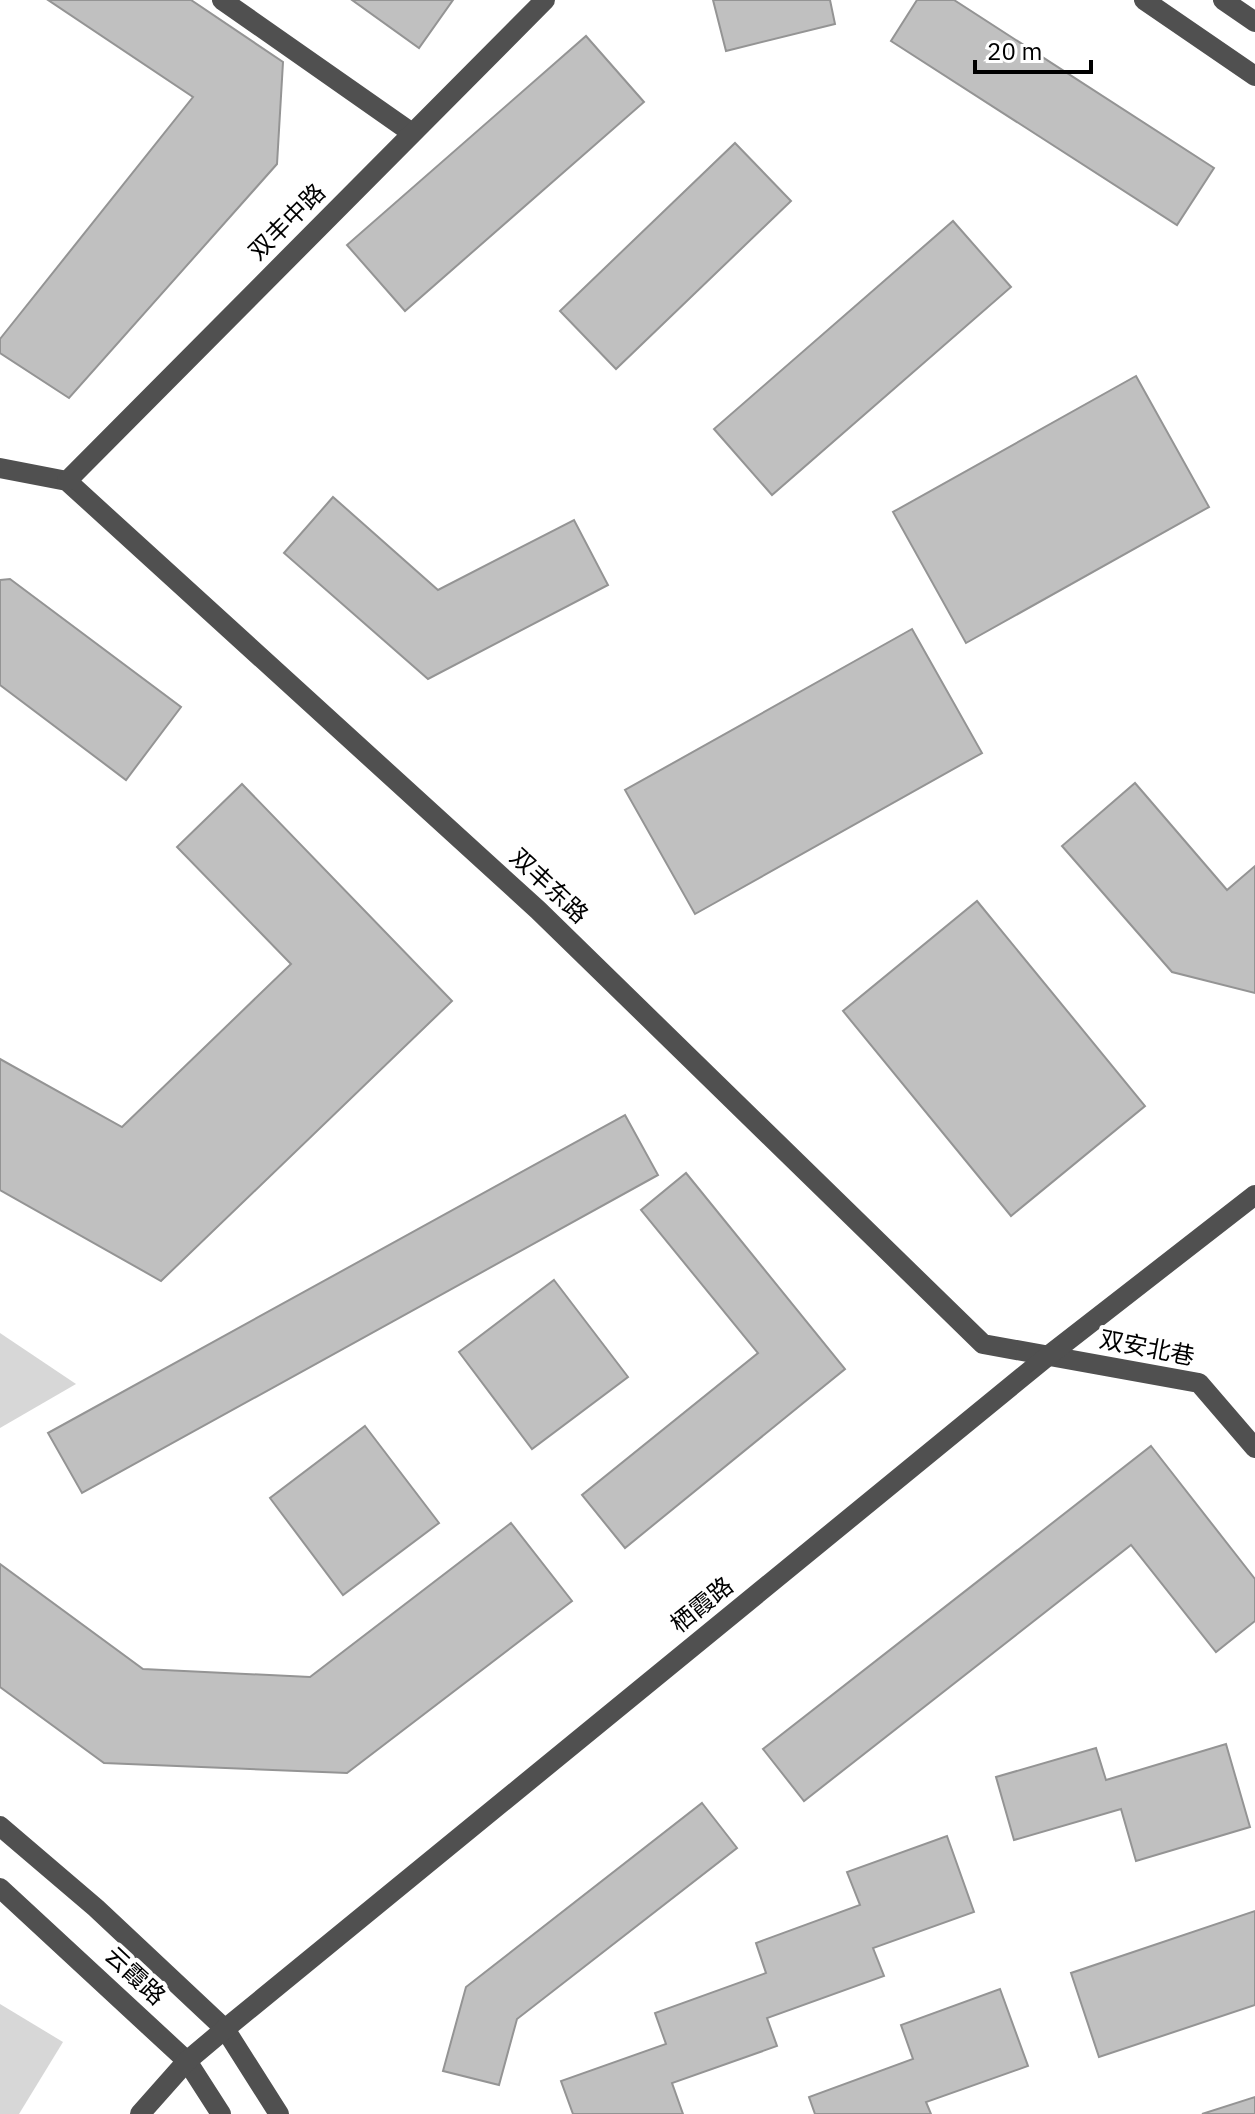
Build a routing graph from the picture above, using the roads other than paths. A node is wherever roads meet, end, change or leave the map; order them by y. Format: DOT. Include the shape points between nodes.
graph roads {
  1 [pos="222,0"];
  2 [pos="545,0"];
  3 [pos="1144,0"];
  4 [pos="1223,0"];
  5 [pos="1255,22"];
  6 [pos="1255,76"];
  7 [pos="412,133"];
  8 [pos="0,468"];
  9 [pos="67,481"];
  10 [pos="1255,1195"];
  11 [pos="1048,1356"];
  12 [pos="1255,1448"];
  13 [pos="0,1826"];
  14 [pos="0,1888"];
  15 [pos="225,2029"];
  16 [pos="187,2061"];
  17 [pos="140,2114"];
  18 [pos="221,2114"];
  19 [pos="279,2114"];
  1 -- 7 [label="street"];
  2 -- 7 [label="street, 双丰中路"];
  3 -- 6 [label="street"];
  4 -- 5 [label="street"];
  7 -- 9 [label="street, 双丰中路"];
  8 -- 9 [label="street"];
  9 -- 11 [label="street, 双丰东路" via="538,910 983,1344"];
  10 -- 11 [label="street, 栖霞路"];
  11 -- 12 [label="street, 双安北巷" via="1199,1383"];
  11 -- 15 [label="street, 栖霞路"];
  13 -- 15 [label="street"];
  14 -- 16 [label="street, 云霞路"];
  15 -- 16 [label="street, 栖霞路"];
  15 -- 19 [label="street"];
  16 -- 17 [label="street, 栖霞路"];
  16 -- 18 [label="street, 云霞路"];
}
